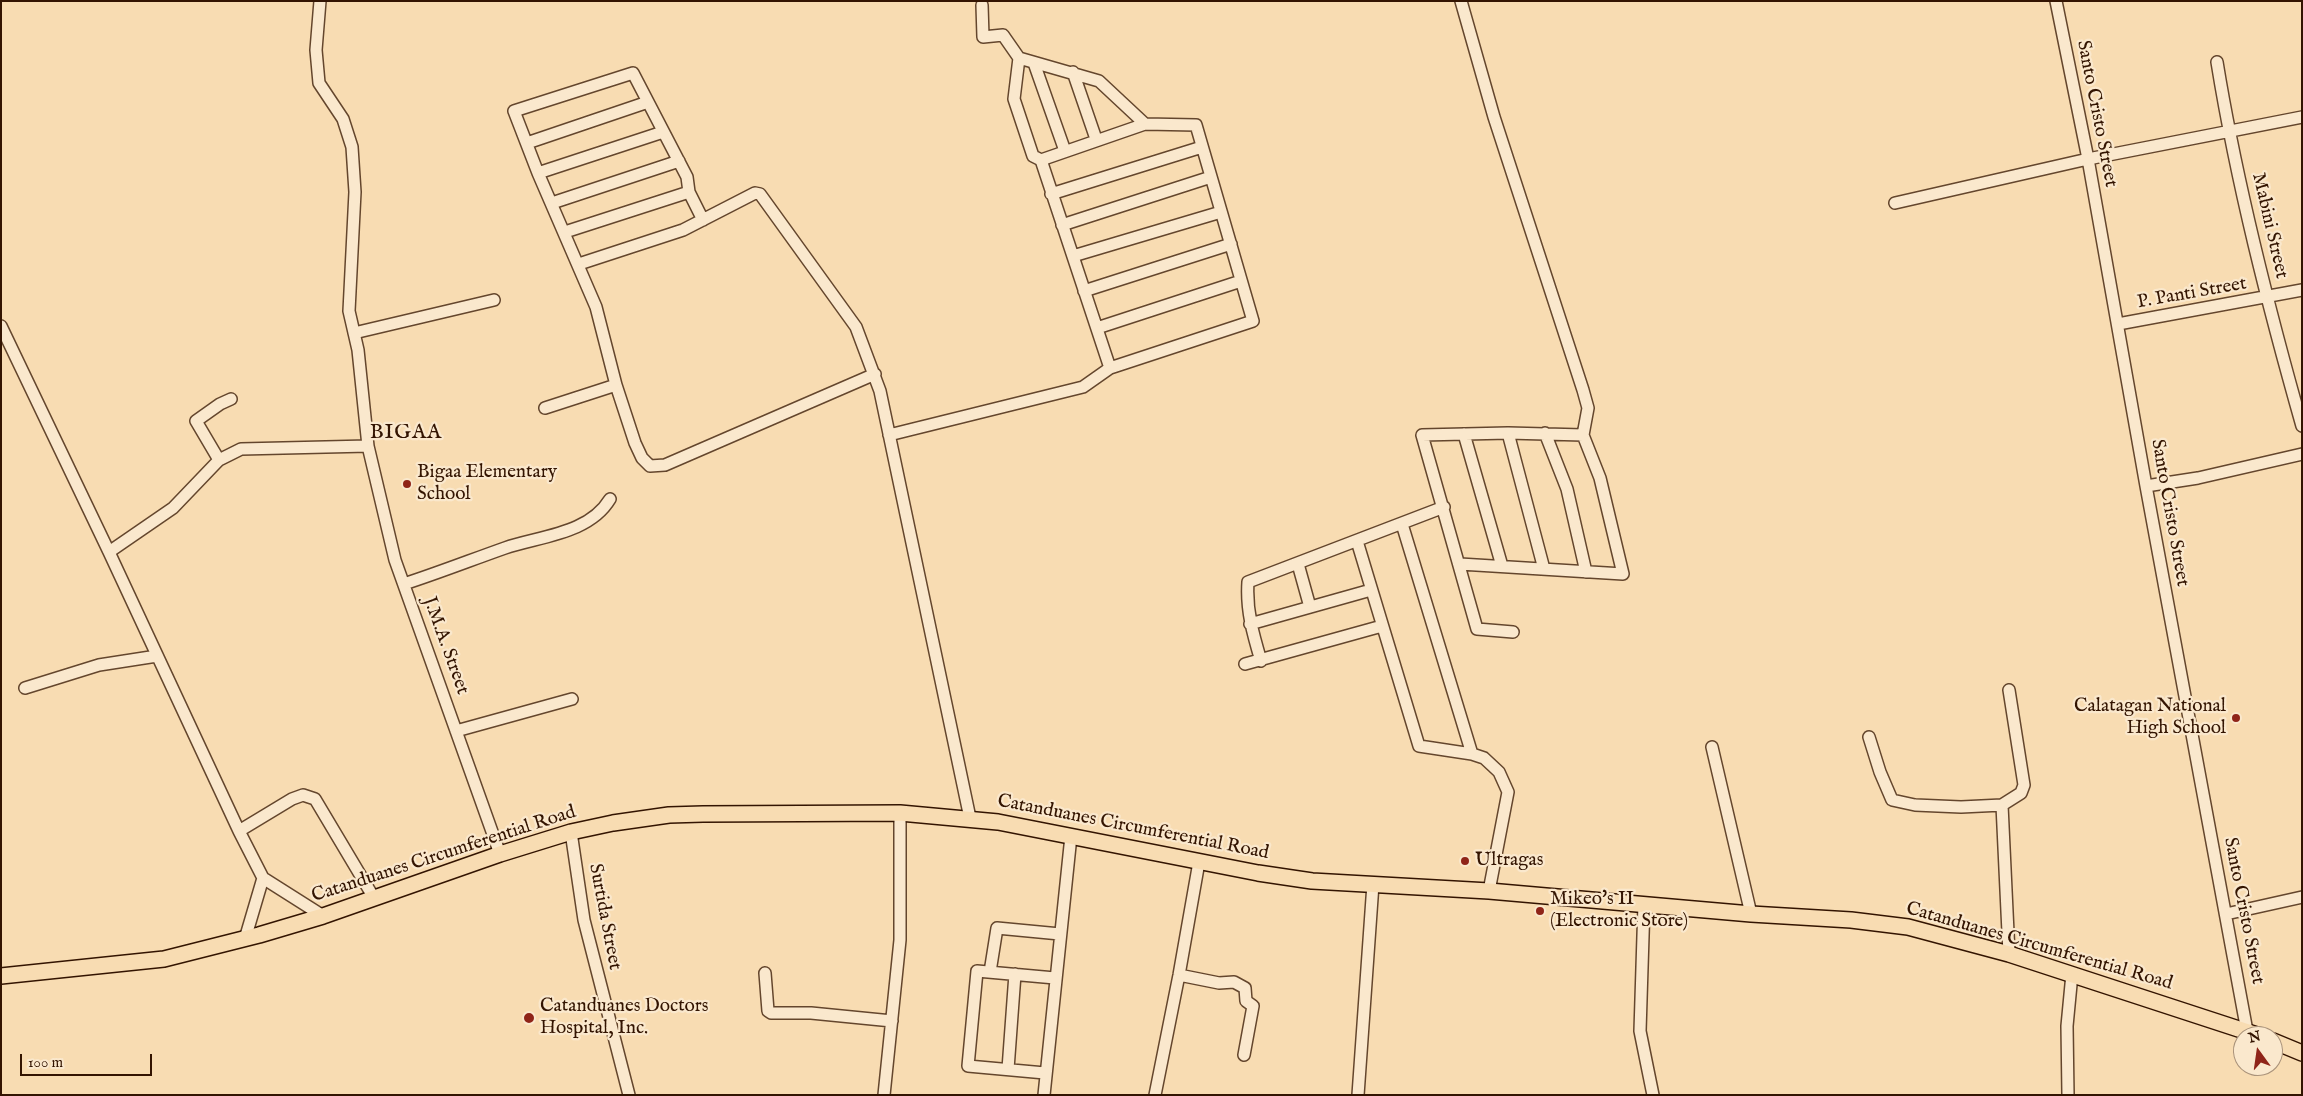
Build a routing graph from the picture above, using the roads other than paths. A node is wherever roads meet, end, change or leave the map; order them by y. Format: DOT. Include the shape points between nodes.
graph roads {
  1 [pos="320,1"];
  2 [pos="1461,1"];
  3 [pos="2056,1"];
  4 [pos="982,5"];
  5 [pos="1019,58"];
  6 [pos="2217,62"];
  7 [pos="1034,64"];
  8 [pos="1073,72"];
  9 [pos="648,102"];
  10 [pos="2302,117"];
  11 [pos="1145,124"];
  12 [pos="2228,130"];
  13 [pos="664,132"];
  14 [pos="1096,139"];
  15 [pos="527,142"];
  16 [pos="1202,147"];
  17 [pos="1065,151"];
  18 [pos="2088,159"];
  19 [pos="1040,160"];
  20 [pos="678,161"];
  21 [pos="538,173"];
  22 [pos="1211,177"];
  23 [pos="689,192"];
  24 [pos="1051,194"];
  25 [pos="552,203"];
  26 [pos="1895,203"];
  27 [pos="1222,212"];
  28 [pos="703,220"];
  29 [pos="1062,225"];
  30 [pos="565,232"];
  31 [pos="1230,244"];
  32 [pos="1073,256"];
  33 [pos="578,264"];
  34 [pos="1241,281"];
  35 [pos="2302,290"];
  36 [pos="1084,291"];
  37 [pos="2268,298"];
  38 [pos="494,300"];
  39 [pos="2118,324"];
  40 [pos="1,326"];
  41 [pos="1097,328"];
  42 [pos="354,333"];
  43 [pos="1110,368"];
  44 [pos="875,374"];
  45 [pos="616,384"];
  46 [pos="231,399"];
  47 [pos="545,408"];
  48 [pos="2302,426"];
  49 [pos="1508,433"];
  50 [pos="1545,433"];
  51 [pos="1464,434"];
  52 [pos="889,435"];
  53 [pos="1583,435"];
  54 [pos="368,446"];
  55 [pos="2302,454"];
  56 [pos="219,460"];
  57 [pos="2146,486"];
  58 [pos="610,499"];
  59 [pos="1444,507"];
  60 [pos="1402,524"];
  61 [pos="1357,541"];
  62 [pos="109,552"];
  63 [pos="1298,564"];
  64 [pos="1460,564"];
  65 [pos="1502,566"];
  66 [pos="1544,569"];
  67 [pos="1586,572"];
  68 [pos="404,584"];
  69 [pos="1370,590"];
  70 [pos="1310,607"];
  71 [pos="1250,624"];
  72 [pos="1382,626"];
  73 [pos="1513,632"];
  74 [pos="158,656"];
  75 [pos="1261,661"];
  76 [pos="1245,664"];
  77 [pos="25,688"];
  78 [pos="2009,690"];
  79 [pos="572,699"];
  80 [pos="456,731"];
  81 [pos="1869,737"];
  82 [pos="1712,747"];
  83 [pos="1472,754"];
  84 [pos="2002,804"];
  85 [pos="900,813"];
  86 [pos="970,818"];
  87 [pos="239,831"];
  88 [pos="571,832"];
  89 [pos="1071,836"];
  90 [pos="500,854"];
  91 [pos="1199,862"];
  92 [pos="263,878"];
  93 [pos="1373,884"];
  94 [pos="1489,891"];
  95 [pos="2302,897"];
  96 [pos="374,898"];
  97 [pos="1644,904"];
  98 [pos="1750,914"];
  99 [pos="2226,914"];
  100 [pos="322,916"];
  101 [pos="1060,934"];
  102 [pos="245,938"];
  103 [pos="2009,954"];
  104 [pos="990,972"];
  105 [pos="766,973"];
  106 [pos="1015,974"];
  107 [pos="2072,974"];
  108 [pos="1179,975"];
  109 [pos="1,976"];
  110 [pos="1055,978"];
  111 [pos="892,1021"];
  112 [pos="2233,1026"];
  113 [pos="2252,1026"];
  114 [pos="2283,1045"];
  115 [pos="2302,1053"];
  116 [pos="1244,1055"];
  117 [pos="1008,1069"];
  118 [pos="1045,1073"];
  119 [pos="629,1095"];
  120 [pos="884,1095"];
  121 [pos="1044,1095"];
  122 [pos="1155,1095"];
  123 [pos="1358,1095"];
  124 [pos="1653,1095"];
  125 [pos="2068,1095"];
  1 -- 42 [label="street, J.M.A. Street" via="316,50 319,83 343,119 352,147 355,192 349,311"];
  2 -- 53 [label="street" via="1494,117 1583,390 1588,408"];
  3 -- 18 [label="street, Santo Cristo Street"];
  4 -- 5 [label="street" via="983,37 1003,35"];
  5 -- 7 [label="street"];
  5 -- 19 [label="street" via="1014,99 1033,156"];
  6 -- 12 [label="street, Mabini Street"];
  7 -- 8 [label="street"];
  7 -- 17 [label="street"];
  8 -- 11 [label="street" via="1100,81"];
  8 -- 14 [label="street"];
  9 -- 13 [label="street"];
  9 -- 15 [label="street"];
  9 -- 15 [label="street" via="632,73 514,111"];
  10 -- 12 [label="street"];
  11 -- 14 [label="street"];
  11 -- 16 [label="street" via="1196,125"];
  12 -- 18 [label="street"];
  12 -- 37 [label="street, Mabini Street"];
  13 -- 20 [label="street"];
  13 -- 21 [label="street"];
  14 -- 17 [label="street"];
  15 -- 21 [label="street"];
  16 -- 22 [label="street"];
  16 -- 24 [label="street"];
  17 -- 19 [label="street"];
  18 -- 26 [label="street"];
  18 -- 39 [label="street, Santo Cristo Street"];
  19 -- 24 [label="street"];
  20 -- 23 [label="street" via="687,177"];
  20 -- 25 [label="street"];
  21 -- 25 [label="street"];
  22 -- 27 [label="street"];
  22 -- 29 [label="street"];
  23 -- 28 [label="street"];
  23 -- 30 [label="street"];
  24 -- 29 [label="street"];
  25 -- 30 [label="street"];
  27 -- 31 [label="street"];
  27 -- 32 [label="street"];
  28 -- 33 [label="street" via="683,230"];
  28 -- 44 [label="street" via="750,194 760,194 856,327"];
  29 -- 32 [label="street"];
  30 -- 33 [label="street"];
  31 -- 34 [label="street"];
  31 -- 36 [label="street"];
  32 -- 36 [label="street"];
  33 -- 45 [label="street" via="596,307"];
  34 -- 41 [label="street"];
  34 -- 43 [label="street" via="1253,321"];
  35 -- 37 [label="street, P. Panti Street"];
  36 -- 41 [label="street"];
  37 -- 39 [label="street, P. Panti Street"];
  37 -- 48 [label="street, Mabini Street"];
  38 -- 42 [label="street"];
  39 -- 57 [label="street, Santo Cristo Street"];
  40 -- 62 [label="street"];
  41 -- 43 [label="street"];
  42 -- 54 [label="street, J.M.A. Street"];
  43 -- 52 [label="street" via="1083,387"];
  44 -- 45 [label="street" via="665,465 650,466 635,443"];
  44 -- 52 [label="street"];
  45 -- 47 [label="street"];
  46 -- 56 [label="street" via="196,421"];
  49 -- 50 [label="street"];
  49 -- 51 [label="street"];
  49 -- 66 [label="street"];
  50 -- 53 [label="street"];
  50 -- 67 [label="street" via="1567,488"];
  51 -- 59 [label="street" via="1422,435"];
  51 -- 65 [label="street"];
  52 -- 86 [label="street"];
  53 -- 67 [label="street" via="1600,478 1623,574"];
  54 -- 56 [label="street" via="241,449"];
  54 -- 68 [label="street, J.M.A. Street" via="385,524"];
  55 -- 57 [label="street" via="2198,478"];
  56 -- 62 [label="street" via="173,508"];
  57 -- 99 [label="street, Santo Cristo Street"];
  58 -- 68 [label="street" via="592,517 570,530 502,549"];
  59 -- 60 [label="street"];
  59 -- 64 [label="street"];
  60 -- 61 [label="street"];
  60 -- 83 [label="street"];
  61 -- 63 [label="street"];
  61 -- 69 [label="street"];
  62 -- 74 [label="street"];
  63 -- 70 [label="street"];
  63 -- 71 [label="street" via="1248,582"];
  64 -- 65 [label="street"];
  64 -- 73 [label="street" via="1477,629"];
  65 -- 66 [label="street"];
  66 -- 67 [label="street"];
  68 -- 80 [label="street, J.M.A. Street"];
  69 -- 70 [label="street"];
  69 -- 72 [label="street"];
  70 -- 71 [label="street"];
  71 -- 75 [label="street"];
  72 -- 75 [label="street"];
  72 -- 83 [label="street" via="1419,746"];
  74 -- 77 [label="street" via="99,665"];
  74 -- 87 [label="street"];
  75 -- 76 [label="street"];
  78 -- 84 [label="street" via="2024,785 2021,792"];
  79 -- 80 [label="street"];
  80 -- 90 [label="street, J.M.A. Street"];
  81 -- 84 [label="street" via="1892,800 1952,807"];
  82 -- 98 [label="street"];
  83 -- 94 [label="street" via="1484,758 1498,772 1508,792"];
  84 -- 103 [label="street"];
  85 -- 86 [label="main road, Catanduanes Circumferential Road"];
  85 -- 88 [label="main road, Catanduanes Circumferential Road" via="669,815"];
  85 -- 111 [label="street" via="900,940"];
  86 -- 89 [label="main road, Catanduanes Circumferential Road"];
  87 -- 92 [label="street"];
  87 -- 96 [label="street" via="292,799 303,795 315,799"];
  88 -- 90 [label="main road, Catanduanes Circumferential Road"];
  88 -- 119 [label="street, Surtida Street" via="584,920"];
  89 -- 91 [label="main road, Catanduanes Circumferential Road"];
  89 -- 101 [label="street"];
  90 -- 96 [label="main road, Catanduanes Circumferential Road"];
  91 -- 93 [label="main road, Catanduanes Circumferential Road" via="1312,880"];
  91 -- 108 [label="street"];
  92 -- 100 [label="street"];
  92 -- 102 [label="street"];
  93 -- 94 [label="main road, Catanduanes Circumferential Road"];
  93 -- 123 [label="street"];
  94 -- 97 [label="main road, Catanduanes Circumferential Road"];
  95 -- 99 [label="street"];
  96 -- 100 [label="main road, Catanduanes Circumferential Road"];
  97 -- 98 [label="main road, Catanduanes Circumferential Road"];
  97 -- 124 [label="street" via="1640,1031"];
  98 -- 103 [label="main road, Catanduanes Circumferential Road" via="1890,924 1930,931"];
  99 -- 113 [label="street, Santo Cristo Street"];
  100 -- 102 [label="main road, Catanduanes Circumferential Road"];
  101 -- 104 [label="street" via="997,928"];
  101 -- 110 [label="street"];
  102 -- 109 [label="main road, Catanduanes Circumferential Road" via="164,959"];
  103 -- 107 [label="main road, Catanduanes Circumferential Road"];
  104 -- 106 [label="street"];
  104 -- 117 [label="street" via="977,970 968,1066"];
  105 -- 111 [label="street" via="770,1013 811,1013"];
  106 -- 110 [label="street"];
  106 -- 117 [label="street"];
  107 -- 112 [label="main road, Catanduanes Circumferential Road"];
  107 -- 125 [label="street" via="2067,1026"];
  108 -- 116 [label="street" via="1234,982 1245,988 1246,1001 1252,1006"];
  108 -- 122 [label="street"];
  110 -- 118 [label="street"];
  111 -- 120 [label="street"];
  114 -- 115 [label="main road"];
  117 -- 118 [label="street"];
  118 -- 121 [label="street"];
}
